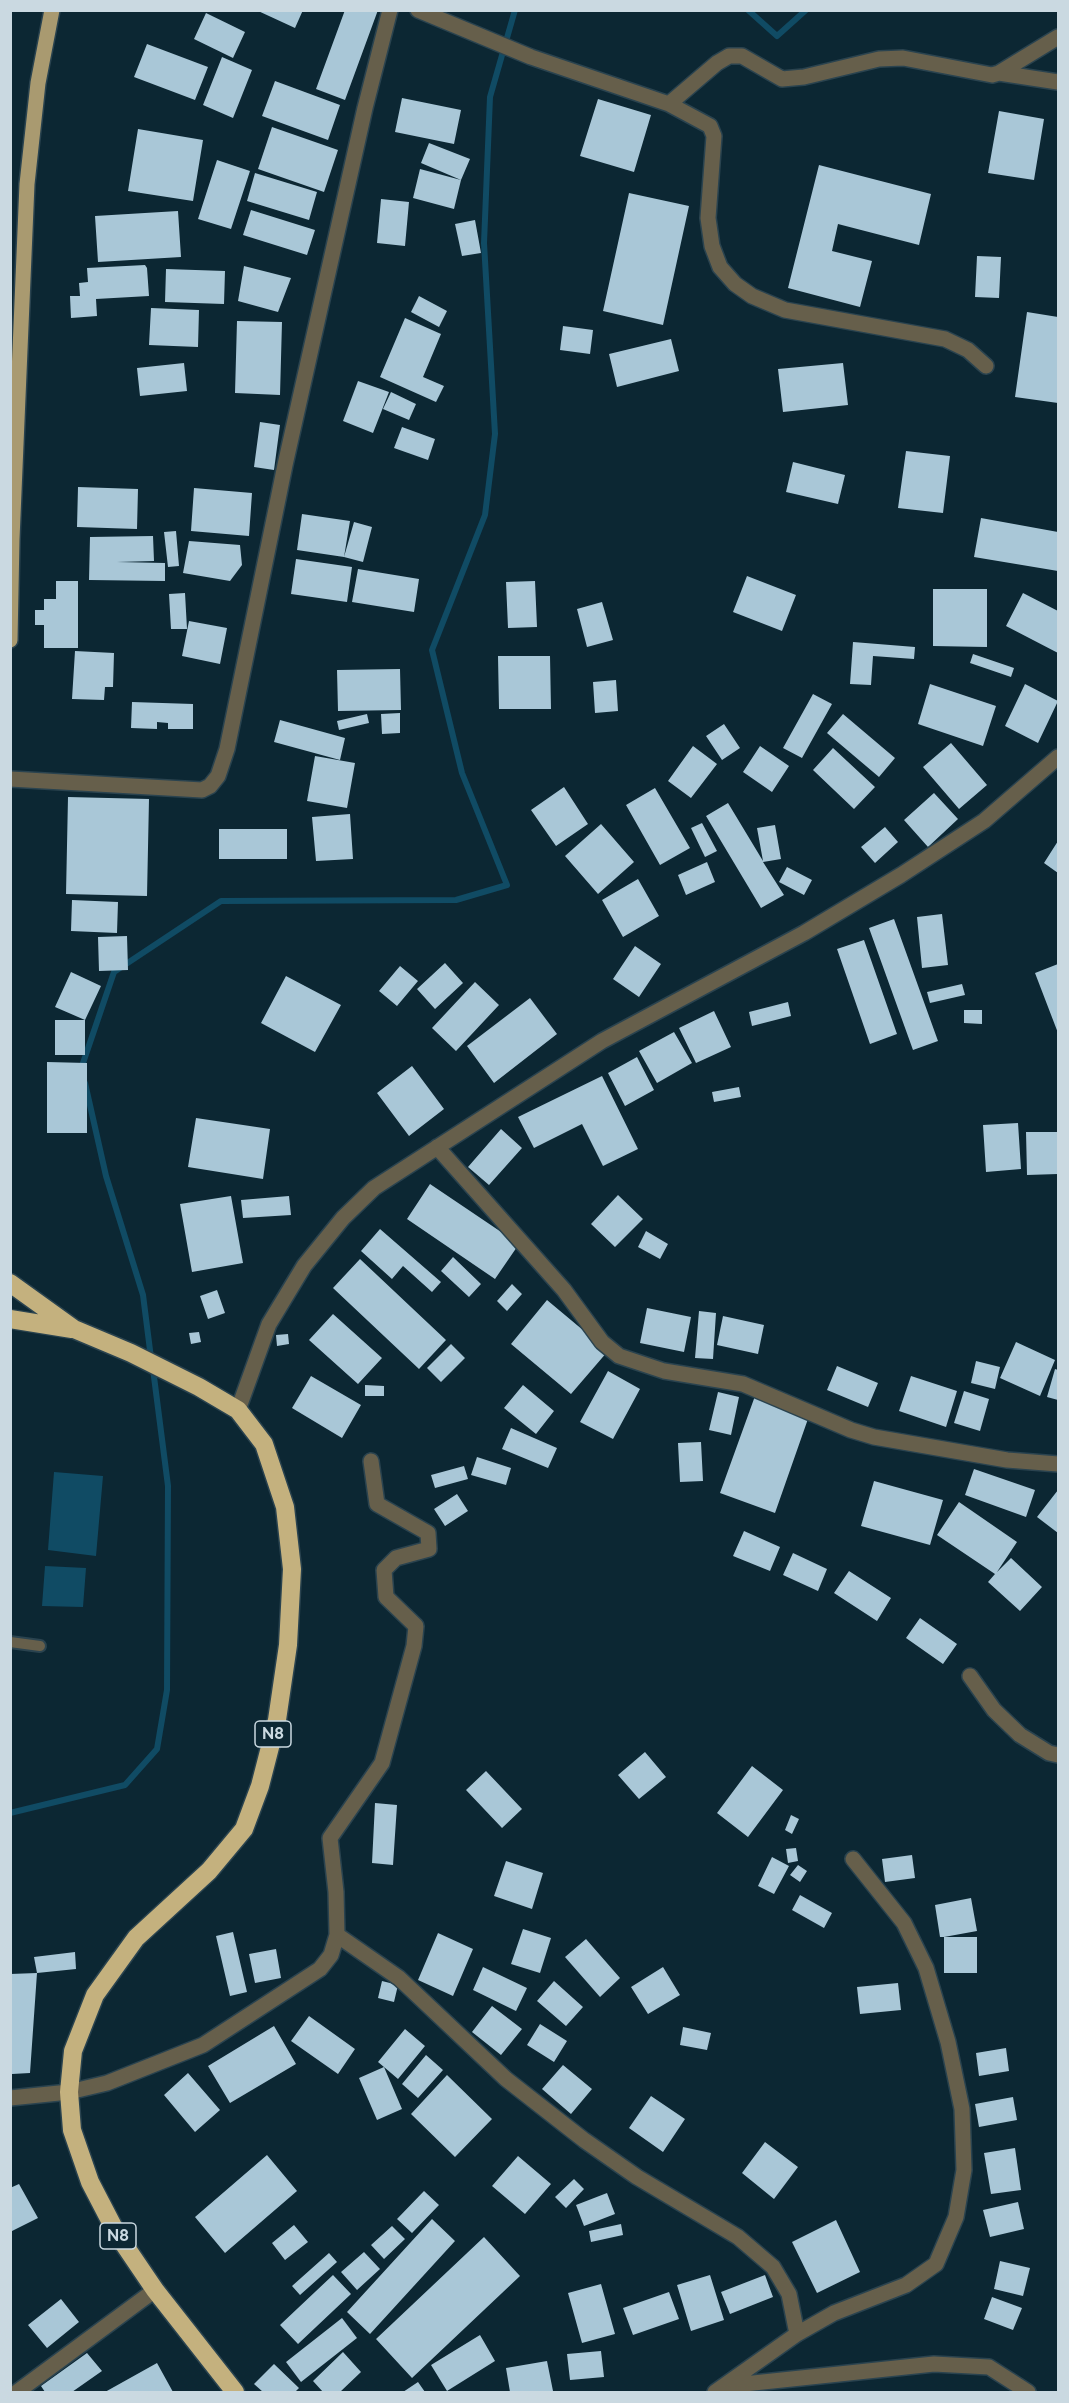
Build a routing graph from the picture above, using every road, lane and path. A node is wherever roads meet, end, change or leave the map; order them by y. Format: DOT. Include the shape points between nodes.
graph roads {
  1 [pos="52,10"];
  2 [pos="390,10"];
  3 [pos="418,10"];
  4 [pos="1059,37"];
  5 [pos="999,73"];
  6 [pos="1059,82"];
  7 [pos="669,104"];
  8 [pos="986,366"];
  9 [pos="10,640"];
  10 [pos="1059,757"];
  11 [pos="10,779"];
  12 [pos="437,1147"];
  13 [pos="10,1283"];
  14 [pos="10,1319"];
  15 [pos="74,1329"];
  16 [pos="238,1410"];
  17 [pos="371,1461"];
  18 [pos="1059,1464"];
  19 [pos="10,1642"];
  20 [pos="40,1646"];
  21 [pos="970,1676"];
  22 [pos="1059,1755"];
  23 [pos="854,1859"];
  24 [pos="337,1935"];
  25 [pos="69,2092"];
  26 [pos="10,2098"];
  27 [pos="155,2290"];
  28 [pos="797,2334"];
  29 [pos="719,2389"];
  30 [pos="17,2392"];
  31 [pos="235,2392"];
  32 [pos="1028,2392"];
  1 -- 9 [label="main road" via="38,83 27,184"];
  2 -- 11 [label="street" via="218,776 202,790"];
  3 -- 7 [label="street" via="531,57"];
  4 -- 5 [label="street"];
  5 -- 6 [label="street"];
  5 -- 7 [label="street" via="985,75 903,58 782,79 742,56 729,57"];
  7 -- 8 [label="street" via="713,130 708,218 712,246 720,267 735,284 784,309 945,339"];
  10 -- 12 [label="street" via="984,821 901,875 804,933 602,1041"];
  12 -- 16 [label="street" via="374,1188 343,1218 304,1266 269,1324"];
  12 -- 18 [label="street" via="564,1290 602,1342 619,1356 664,1371 743,1383 874,1437 1007,1460"];
  13 -- 15 [label="highway, N8"];
  14 -- 15 [label="highway, N8"];
  15 -- 16 [label="highway, N8" via="131,1353"];
  16 -- 25 [label="highway, N8" via="264,1444 285,1507 292,1569 288,1645 277,1720 244,1829 209,1871 136,1938 95,1995 73,2051"];
  17 -- 24 [label="street" via="377,1504 428,1533 429,1549 396,1558 384,1570 386,1597 416,1626 414,1646 382,1763 330,1838"];
  19 -- 20 [label="lane"];
  21 -- 22 [label="street" via="994,1710 1020,1735"];
  23 -- 28 [label="street" via="904,1923 926,1968 948,2042 962,2109 963,2170 956,2217 936,2264 906,2285 834,2313"];
  24 -- 25 [label="street" via="331,1955 320,1969 203,2044 107,2082"];
  24 -- 28 [label="street" via="399,1978 506,2079 584,2140 637,2177 738,2237 773,2267 789,2294"];
  25 -- 26 [label="street"];
  25 -- 27 [label="highway, N8" via="72,2130 90,2182 117,2234"];
  27 -- 30 [label="street"];
  27 -- 31 [label="highway, N8"];
  28 -- 29 [label="street"];
  29 -- 32 [label="street" via="934,2364 989,2367"];
}
